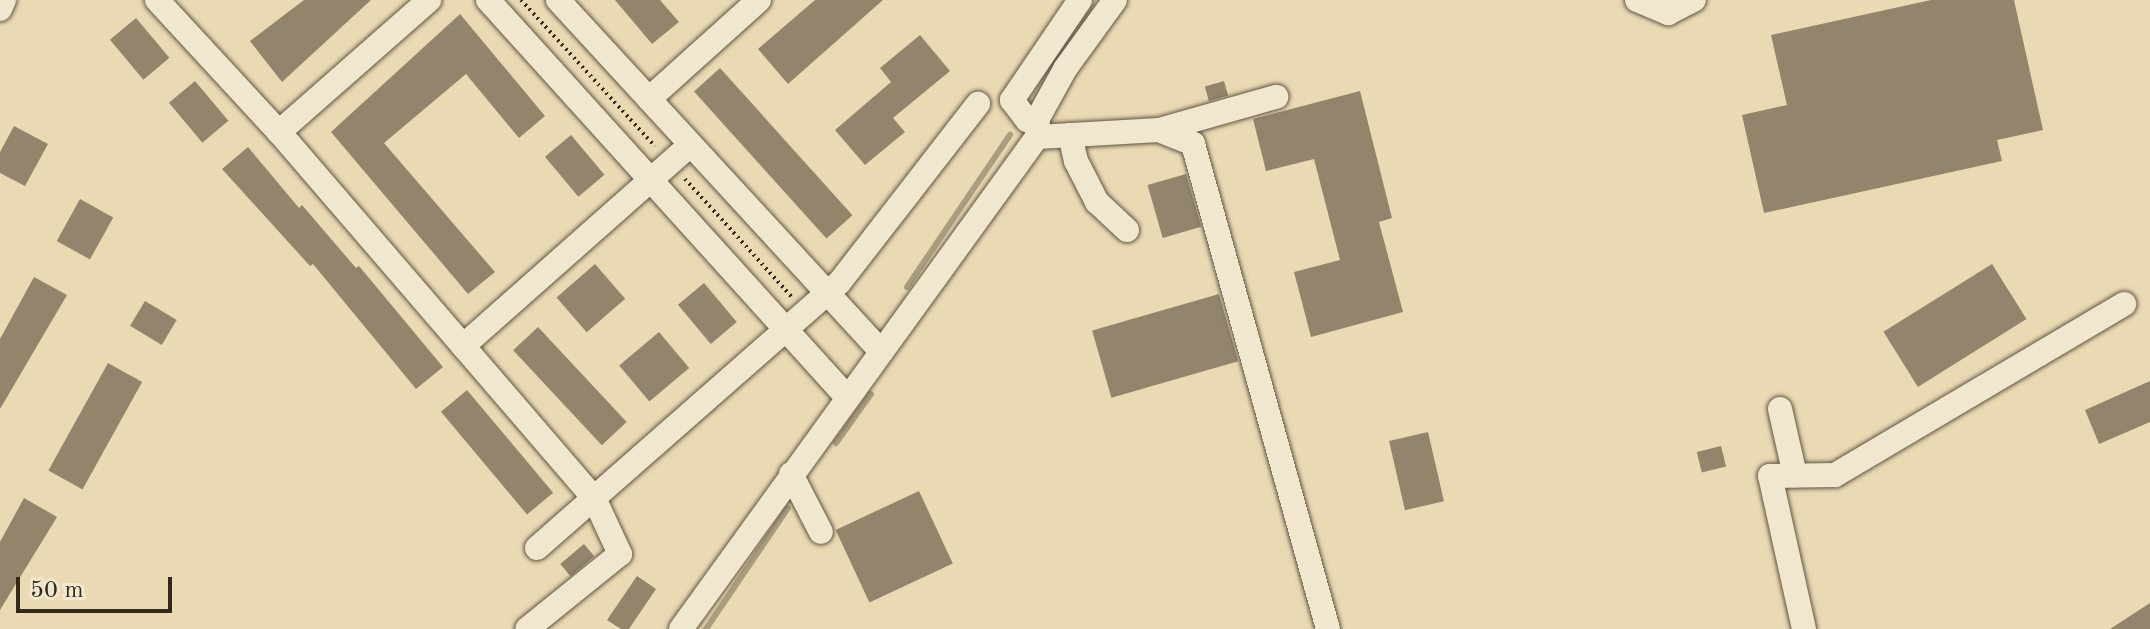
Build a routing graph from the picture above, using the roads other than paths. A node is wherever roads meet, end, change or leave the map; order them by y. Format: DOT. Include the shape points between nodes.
graph roads {
  1 [pos="4,0"];
  2 [pos="157,0"];
  3 [pos="429,0"];
  4 [pos="488,0"];
  5 [pos="558,0"];
  6 [pos="759,0"];
  7 [pos="1080,0"];
  8 [pos="1115,0"];
  9 [pos="1637,0"];
  10 [pos="1694,0"];
  11 [pos="0,9"];
  12 [pos="1276,97"];
  13 [pos="649,99"];
  14 [pos="978,104"];
  15 [pos="1038,127"];
  16 [pos="1159,130"];
  17 [pos="279,132"];
  18 [pos="1070,135"];
  19 [pos="690,145"];
  20 [pos="651,179"];
  21 [pos="1127,230"];
  22 [pos="825,293"];
  23 [pos="2124,304"];
  24 [pos="785,327"];
  25 [pos="463,346"];
  26 [pos="882,352"];
  27 [pos="846,396"];
  28 [pos="1780,409"];
  29 [pos="791,474"];
  30 [pos="1795,475"];
  31 [pos="594,498"];
  32 [pos="821,532"];
  33 [pos="537,548"];
  34 [pos="527,629"];
  35 [pos="681,629"];
  36 [pos="1328,629"];
  37 [pos="1804,629"];
  1 -- 11 [label="street"];
  2 -- 17 [label="street"];
  3 -- 17 [label="street"];
  4 -- 20 [label="street"];
  5 -- 13 [label="street"];
  6 -- 13 [label="street"];
  7 -- 15 [label="street" via="1012,100"];
  8 -- 15 [label="street" via="1065,69"];
  9 -- 10 [label="street" via="1668,13"];
  12 -- 16 [label="street"];
  13 -- 19 [label="street"];
  14 -- 22 [label="street" via="839,283"];
  15 -- 18 [label="street"];
  15 -- 26 [label="street"];
  16 -- 18 [label="street"];
  16 -- 36 [label="street" via="1193,144"];
  17 -- 25 [label="street"];
  18 -- 21 [label="street" via="1076,161 1097,202"];
  19 -- 20 [label="street"];
  19 -- 22 [label="street"];
  20 -- 24 [label="street"];
  20 -- 25 [label="street"];
  22 -- 24 [label="street"];
  22 -- 26 [label="street"];
  23 -- 30 [label="street" via="1835,475"];
  24 -- 27 [label="street"];
  24 -- 31 [label="street"];
  25 -- 31 [label="street"];
  26 -- 27 [label="street"];
  27 -- 29 [label="street"];
  28 -- 30 [label="street"];
  29 -- 32 [label="street"];
  29 -- 35 [label="street"];
  30 -- 37 [label="street" via="1770,476"];
  31 -- 33 [label="street"];
  31 -- 34 [label="street" via="620,554"];
}
